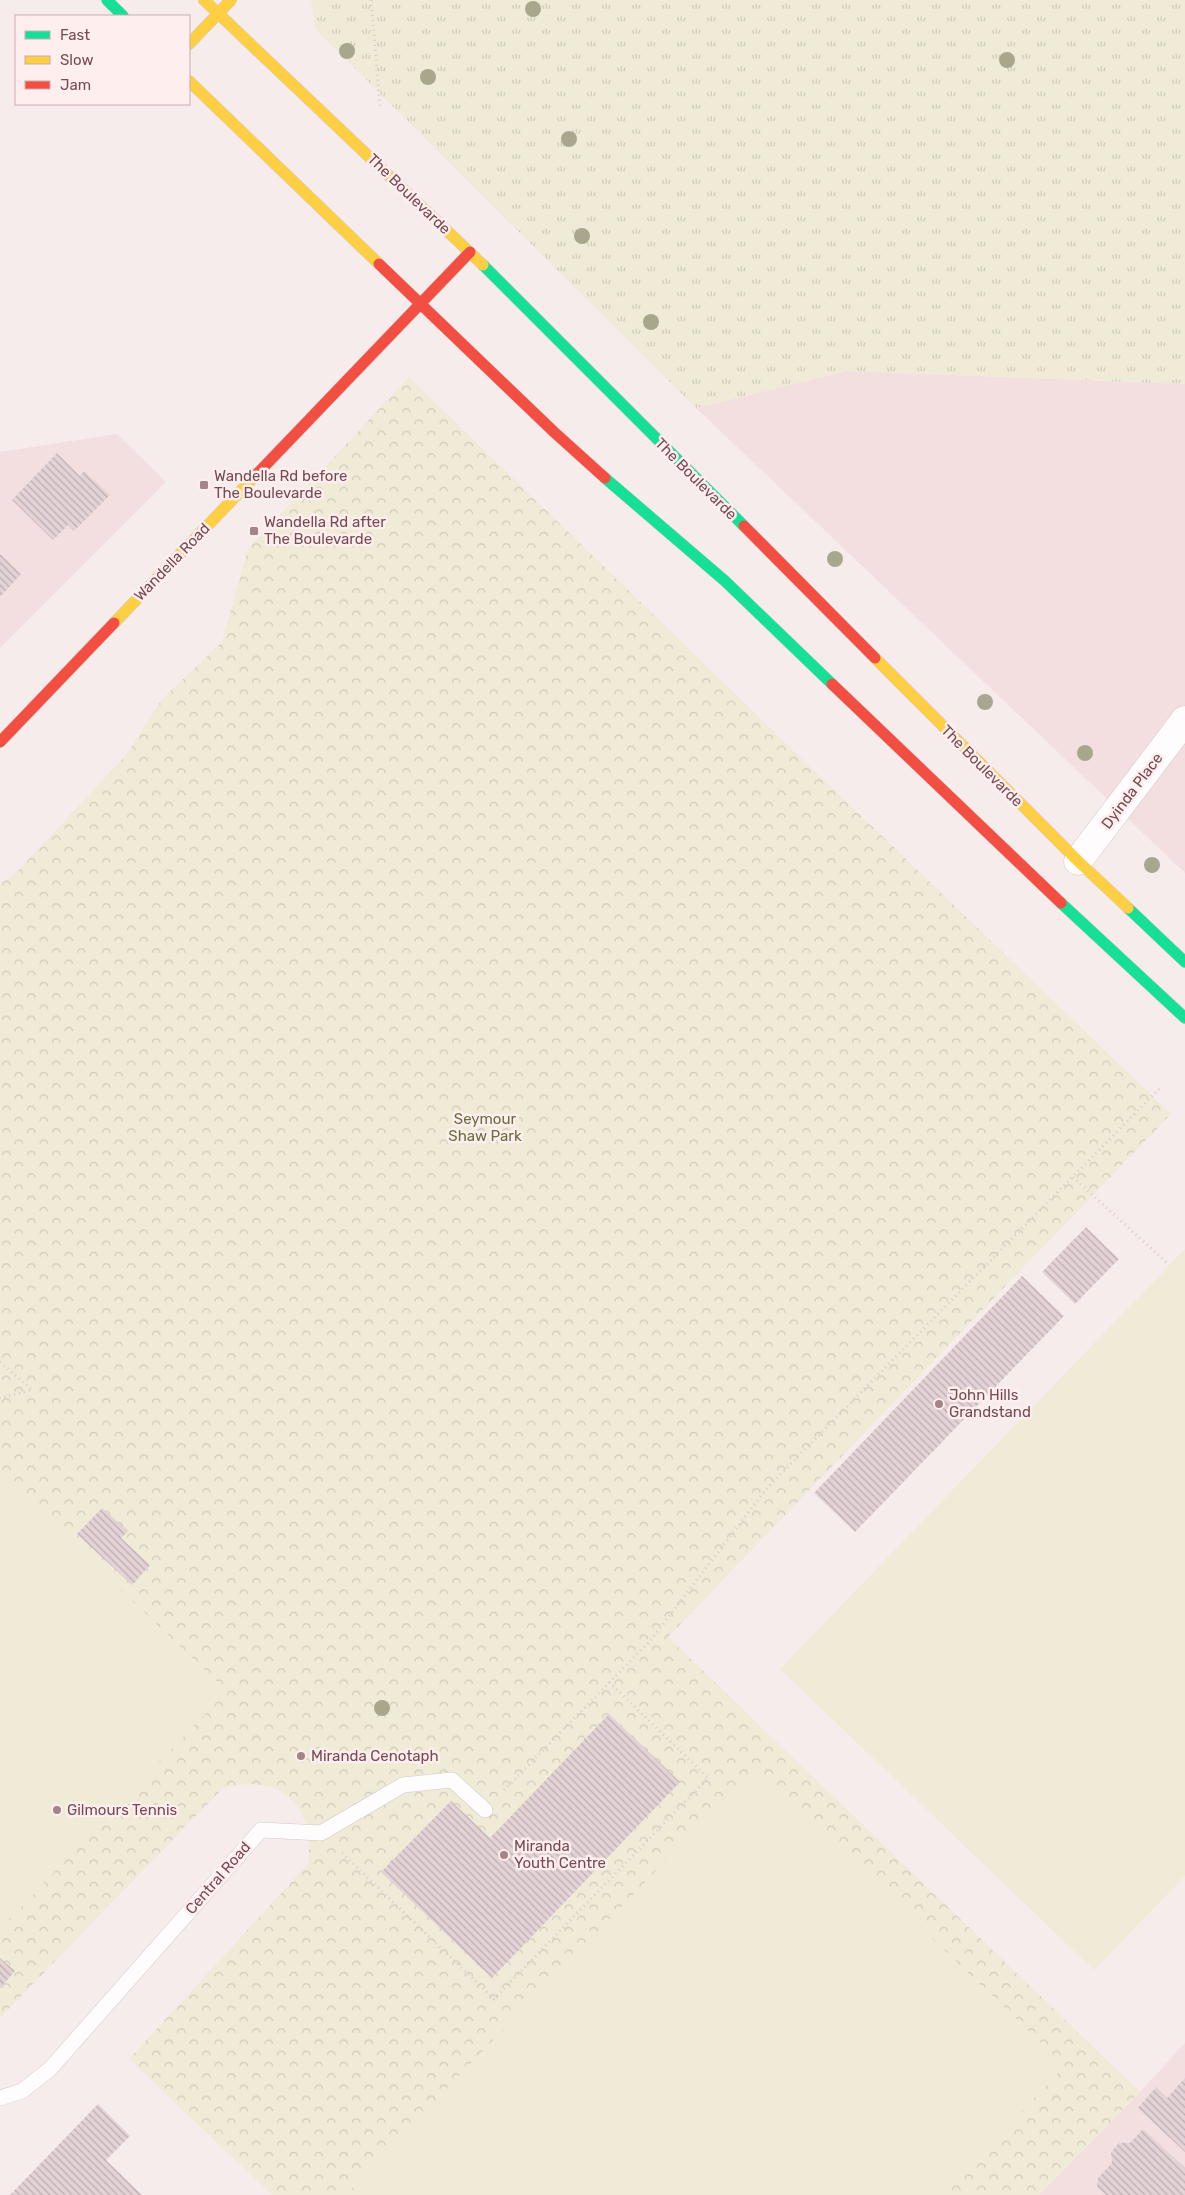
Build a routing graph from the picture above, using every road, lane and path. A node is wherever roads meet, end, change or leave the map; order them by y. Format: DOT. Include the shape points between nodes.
graph roads {
  1 [pos="106,0"];
  2 [pos="204,0"];
  3 [pos="231,0"];
  4 [pos="372,0"];
  5 [pos="218,14"];
  6 [pos="122,15"];
  7 [pos="190,43"];
  8 [pos="190,82"];
  9 [pos="380,106"];
  10 [pos="470,252"];
  11 [pos="419,304"];
  12 [pos="1185,720"];
  13 [pos="0,742"];
  14 [pos="1078,861"];
  15 [pos="1185,962"];
  16 [pos="1185,1018"];
  17 [pos="1160,1088"];
  18 [pos="1073,1177"];
  19 [pos="1169,1265"];
  20 [pos="0,1362"];
  21 [pos="0,1398"];
  22 [pos="609,1682"];
  23 [pos="485,1810"];
  24 [pos="320,1833"];
  25 [pos="0,2098"];
  1 -- 6 [label="main road"];
  2 -- 5 [label="main road, The Boulevarde"];
  3 -- 5 [label="main road"];
  4 -- 9 [label="path"];
  5 -- 7 [label="main road"];
  5 -- 10 [label="main road, The Boulevarde"];
  8 -- 11 [label="main road"];
  10 -- 11 [label="main road, Wandella Road"];
  10 -- 14 [label="main road, The Boulevarde"];
  11 -- 13 [label="main road, Wandella Road"];
  11 -- 16 [label="main road" via="605,478 725,581"];
  12 -- 14 [label="street, Dyinda Place"];
  14 -- 15 [label="main road, The Boulevarde"];
  17 -- 18 [label="path"];
  18 -- 19 [label="path"];
  18 -- 22 [label="path" via="767,1488 651,1640"];
  20 -- 21 [label="path" via="32,1390"];
  22 -- 23 [label="path"];
  22 -- 24 [label="path" via="708,1778 494,1999"];
  23 -- 24 [label="lane" via="452,1780 430,1782 403,1786"];
  24 -- 25 [label="lane, Central Road" via="261,1830 50,2069 22,2091"];
}
